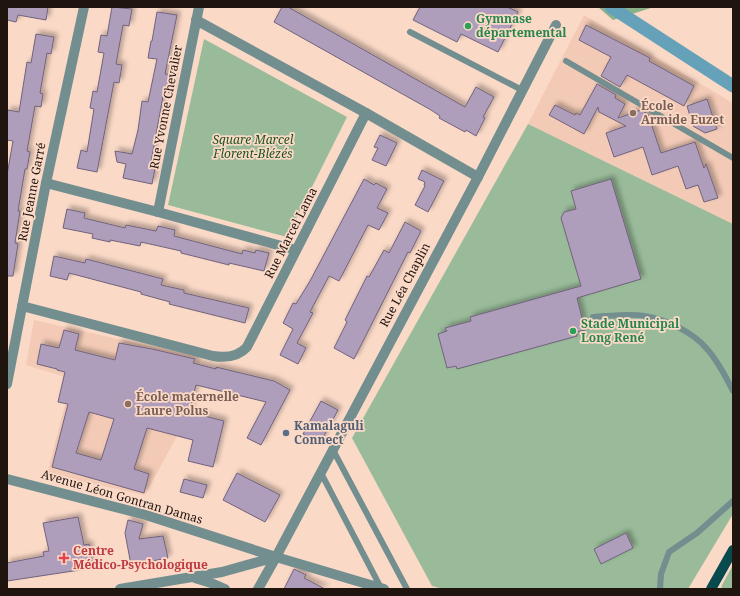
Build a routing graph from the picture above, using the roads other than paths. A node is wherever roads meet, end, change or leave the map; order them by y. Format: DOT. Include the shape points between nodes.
graph roads {
  1 [pos="84,7"];
  2 [pos="199,7"];
  3 [pos="196,20"];
  4 [pos="556,25"];
  5 [pos="410,32"];
  6 [pos="566,61"];
  7 [pos="522,90"];
  8 [pos="366,113"];
  9 [pos="733,158"];
  10 [pos="478,177"];
  11 [pos="46,183"];
  12 [pos="158,212"];
  13 [pos="296,250"];
  14 [pos="22,306"];
  15 [pos="593,317"];
  16 [pos="7,384"];
  17 [pos="733,391"];
  18 [pos="333,450"];
  19 [pos="321,473"];
  20 [pos="7,479"];
  21 [pos="733,501"];
  22 [pos="733,550"];
  23 [pos="276,557"];
  24 [pos="191,577"];
  25 [pos="120,589"];
  26 [pos="225,589"];
  27 [pos="258,589"];
  28 [pos="382,589"];
  29 [pos="407,589"];
  30 [pos="660,589"];
  31 [pos="711,589"];
  1 -- 11 [label="street, Rue Jeanne Garré"];
  2 -- 3 [label="street, Rue Yvonne Chevalier"];
  3 -- 8 [label="street"];
  3 -- 12 [label="street, Rue Yvonne Chevalier"];
  4 -- 7 [label="street, Rue Léa Chaplin"];
  5 -- 7 [label="lane"];
  6 -- 9 [label="lane"];
  7 -- 10 [label="street, Rue Léa Chaplin"];
  8 -- 10 [label="street"];
  8 -- 13 [label="street, Rue Marcel Lama"];
  10 -- 18 [label="street, Rue Léa Chaplin"];
  11 -- 12 [label="street"];
  11 -- 14 [label="street, Rue Jeanne Garré"];
  12 -- 13 [label="street"];
  13 -- 14 [label="street, Rue Marcel Lama" via="247,347 243,352 231,356 205,354"];
  14 -- 16 [label="street, Rue Jeanne Garré"];
  15 -- 17 [label="lane" via="645,316 685,331 707,349"];
  18 -- 19 [label="street, Rue Léa Chaplin"];
  18 -- 29 [label="lane"];
  19 -- 23 [label="street, Rue Léa Chaplin"];
  19 -- 28 [label="lane"];
  20 -- 23 [label="street, Avenue Léon Gontran Damas" via="146,515"];
  21 -- 30 [label="lane" via="669,552 661,574"];
  22 -- 31 [label="main road"];
  23 -- 24 [label="street" via="222,572"];
  23 -- 27 [label="street, Rue Léa Chaplin"];
  23 -- 28 [label="street, Avenue Léon Gontran Damas"];
  24 -- 25 [label="street"];
  24 -- 26 [label="street"];
}
